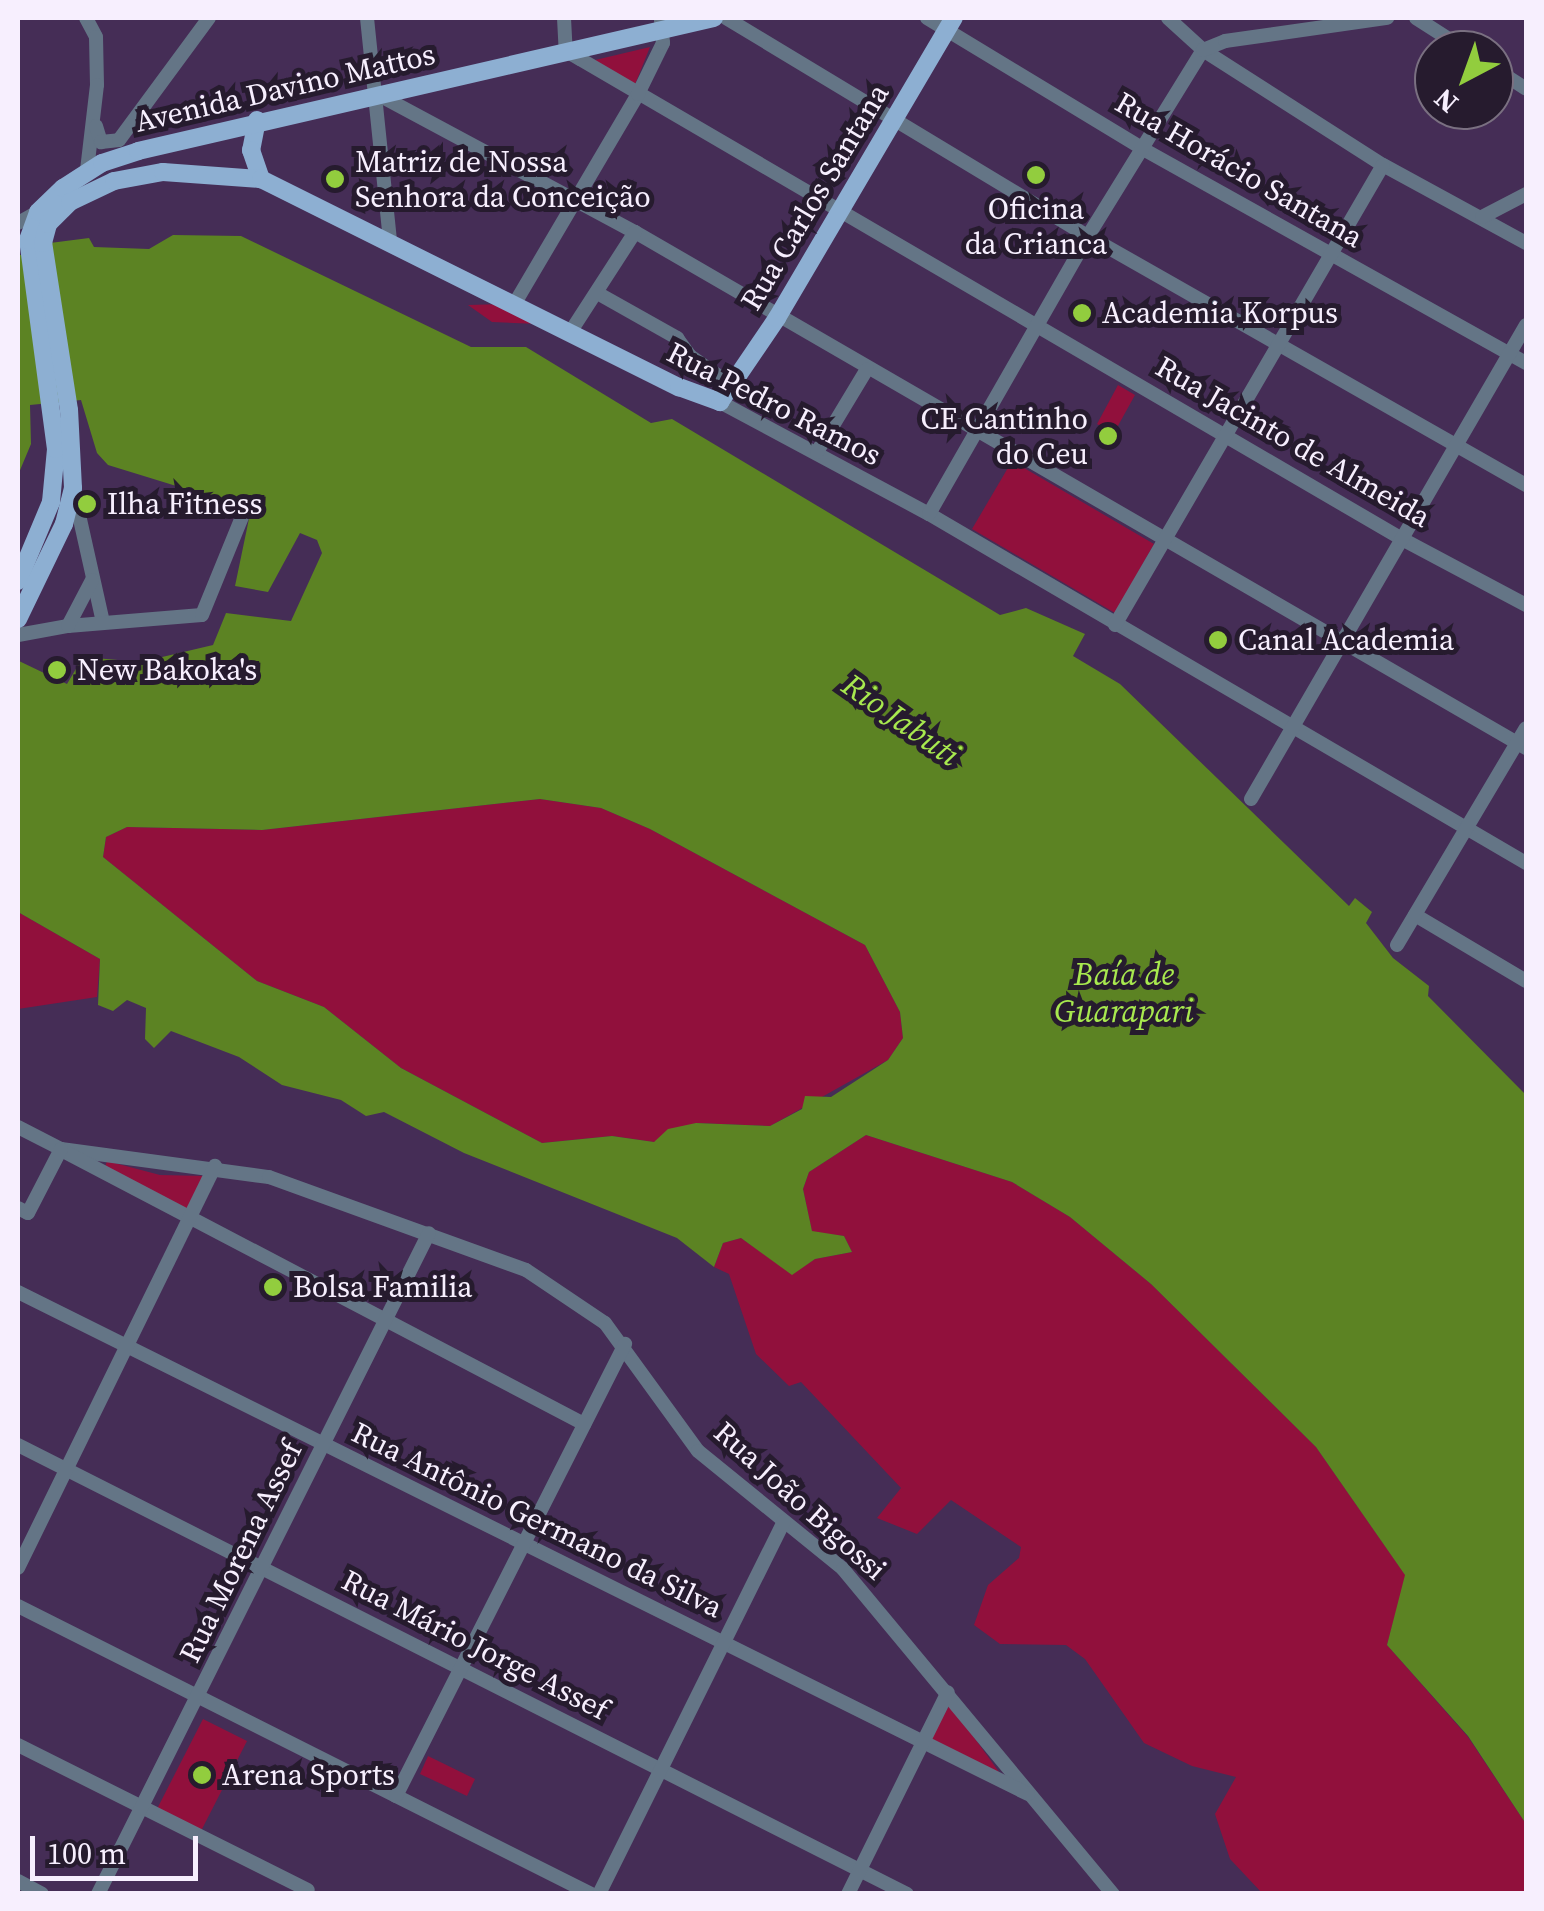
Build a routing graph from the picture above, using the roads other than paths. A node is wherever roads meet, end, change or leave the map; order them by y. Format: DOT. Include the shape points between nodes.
graph roads {
  1 [pos="86,18"];
  2 [pos="209,18"];
  3 [pos="367,18"];
  4 [pos="564,18"];
  5 [pos="714,18"];
  6 [pos="726,18"];
  7 [pos="927,18"];
  8 [pos="1168,18"];
  9 [pos="1388,18"];
  10 [pos="950,23"];
  11 [pos="662,25"];
  12 [pos="1203,50"];
  13 [pos="566,51"];
  14 [pos="378,94"];
  15 [pos="638,94"];
  16 [pos="257,120"];
  17 [pos="891,121"];
  18 [pos="96,126"];
  19 [pos="131,128"];
  20 [pos="138,150"];
  21 [pos="1143,150"];
  22 [pos="1383,164"];
  23 [pos="87,170"];
  24 [pos="261,179"];
  25 [pos="1526,194"];
  26 [pos="575,199"];
  27 [pos="841,208"];
  28 [pos="38,212"];
  29 [pos="1482,217"];
  30 [pos="18,222"];
  31 [pos="635,232"];
  32 [pos="1088,236"];
  33 [pos="390,239"];
  34 [pos="29,242"];
  35 [pos="1526,244"];
  36 [pos="1330,255"];
  37 [pos="598,294"];
  38 [pos="516,302"];
  39 [pos="778,318"];
  40 [pos="1036,324"];
  41 [pos="1526,325"];
  42 [pos="571,331"];
  43 [pos="1282,345"];
  44 [pos="1511,354"];
  45 [pos="1526,364"];
  46 [pos="867,368"];
  47 [pos="724,378"];
  48 [pos="720,402"];
  49 [pos="60,410"];
  50 [pos="976,434"];
  51 [pos="1229,437"];
  52 [pos="1458,447"];
  53 [pos="817,452"];
  54 [pos="1526,485"];
  55 [pos="73,488"];
  56 [pos="929,514"];
  57 [pos="242,516"];
  58 [pos="1402,539"];
  59 [pos="1165,541"];
  60 [pos="92,580"];
  61 [pos="18,581"];
  62 [pos="1526,605"];
  63 [pos="18,620"];
  64 [pos="103,622"];
  65 [pos="1115,625"];
  66 [pos="68,626"];
  67 [pos="18,635"];
  68 [pos="1344,642"];
  69 [pos="1292,728"];
  70 [pos="1526,728"];
  71 [pos="1522,745"];
  72 [pos="1251,799"];
  73 [pos="1464,826"];
  74 [pos="1526,863"];
  75 [pos="1415,915"];
  76 [pos="1397,945"];
  77 [pos="1526,981"];
  78 [pos="18,1127"];
  79 [pos="61,1150"];
  80 [pos="221,1167"];
  81 [pos="18,1208"];
  82 [pos="188,1222"];
  83 [pos="429,1233"];
  84 [pos="18,1292"];
  85 [pos="385,1322"];
  86 [pos="625,1344"];
  87 [pos="125,1346"];
  88 [pos="584,1424"];
  89 [pos="324,1445"];
  90 [pos="18,1446"];
  91 [pos="66,1470"];
  92 [pos="784,1521"];
  93 [pos="524,1544"];
  94 [pos="18,1568"];
  95 [pos="263,1569"];
  96 [pos="18,1606"];
  97 [pos="724,1643"];
  98 [pos="460,1669"];
  99 [pos="948,1692"];
  100 [pos="200,1697"];
  101 [pos="922,1743"];
  102 [pos="18,1745"];
  103 [pos="661,1770"];
  104 [pos="396,1796"];
  105 [pos="1033,1797"];
  106 [pos="144,1808"];
  107 [pos="860,1870"];
  108 [pos="1100,1877"];
  109 [pos="18,1881"];
  110 [pos="308,1890"];
  111 [pos="42,1894"];
  112 [pos="98,1894"];
  113 [pos="591,1894"];
  114 [pos="600,1894"];
  115 [pos="848,1894"];
  116 [pos="908,1894"];
  117 [pos="1092,1894"];
  118 [pos="1113,1894"];
  1 -- 18 [label="street" via="96,37"];
  2 -- 19 [label="street"];
  3 -- 14 [label="street"];
  4 -- 13 [label="street"];
  5 -- 11 [label="main road, Avenida Davino Mattos"];
  6 -- 17 [label="street"];
  7 -- 10 [label="street, Rua Horácio Santana"];
  8 -- 12 [label="street"];
  9 -- 12 [label="street"];
  10 -- 17 [label="main road, Rua Carlos Santana"];
  10 -- 21 [label="street, Rua Horácio Santana"];
  11 -- 13 [label="main road, Avenida Davino Mattos"];
  11 -- 15 [label="street"];
  12 -- 21 [label="street"];
  12 -- 22 [label="street"];
  13 -- 14 [label="main road, Avenida Davino Mattos"];
  13 -- 15 [label="street, Rua Jacinto de Almeida"];
  14 -- 16 [label="main road, Avenida Davino Mattos"];
  14 -- 26 [label="street"];
  14 -- 33 [label="street"];
  15 -- 26 [label="street"];
  15 -- 27 [label="street, Rua Jacinto de Almeida"];
  16 -- 20 [label="main road, Avenida Davino Mattos"];
  16 -- 24 [label="main road" via="251,150"];
  17 -- 27 [label="main road, Rua Carlos Santana"];
  17 -- 32 [label="street"];
  18 -- 19 [label="street" via="107,145"];
  18 -- 23 [label="street"];
  19 -- 20 [label="street"];
  20 -- 23 [label="main road, Avenida Davino Mattos"];
  21 -- 32 [label="street"];
  21 -- 36 [label="street, Rua Horácio Santana"];
  22 -- 29 [label="street"];
  22 -- 36 [label="street"];
  23 -- 28 [label="main road, Avenida Davino Mattos"];
  24 -- 33 [label="main road, Rua Pedro Ramos"];
  24 -- 34 [label="main road, Rua Pedro Ramos" via="177,172 114,182 56,214"];
  25 -- 29 [label="street"];
  26 -- 31 [label="street"];
  26 -- 38 [label="street"];
  27 -- 39 [label="main road, Rua Carlos Santana"];
  27 -- 40 [label="street, Rua Jacinto de Almeida"];
  28 -- 30 [label="street"];
  28 -- 34 [label="main road, Avenida Davino Mattos"];
  29 -- 35 [label="street"];
  31 -- 37 [label="street"];
  31 -- 39 [label="street"];
  32 -- 40 [label="street"];
  32 -- 43 [label="street"];
  33 -- 38 [label="main road, Rua Pedro Ramos"];
  34 -- 49 [label="main road"];
  36 -- 43 [label="street"];
  36 -- 44 [label="street, Rua Horácio Santana"];
  37 -- 42 [label="street"];
  37 -- 47 [label="street" via="678,338 690,356"];
  38 -- 42 [label="main road, Rua Pedro Ramos"];
  39 -- 46 [label="street"];
  39 -- 48 [label="main road, Rua Carlos Santana"];
  40 -- 50 [label="street"];
  40 -- 51 [label="street, Rua Jacinto de Almeida"];
  41 -- 44 [label="street"];
  42 -- 48 [label="main road, Rua Pedro Ramos"];
  43 -- 51 [label="street"];
  43 -- 52 [label="street"];
  44 -- 45 [label="street, Rua Horácio Santana"];
  44 -- 52 [label="street"];
  46 -- 50 [label="street"];
  46 -- 53 [label="street"];
  48 -- 53 [label="street, Rua Pedro Ramos"];
  49 -- 55 [label="main road"];
  49 -- 61 [label="main road" via="51,502"];
  50 -- 56 [label="street"];
  50 -- 59 [label="street"];
  51 -- 58 [label="street, Rua Jacinto de Almeida"];
  51 -- 59 [label="street"];
  52 -- 54 [label="street"];
  52 -- 58 [label="street"];
  53 -- 56 [label="street, Rua Pedro Ramos"];
  55 -- 60 [label="street"];
  55 -- 63 [label="main road" via="64,524"];
  56 -- 65 [label="street, Rua Pedro Ramos"];
  57 -- 64 [label="street" via="202,615"];
  58 -- 62 [label="street, Rua Jacinto de Almeida"];
  58 -- 68 [label="street"];
  59 -- 65 [label="street"];
  59 -- 68 [label="street"];
  60 -- 64 [label="street"];
  60 -- 66 [label="street"];
  64 -- 66 [label="street"];
  65 -- 69 [label="street, Rua Pedro Ramos"];
  66 -- 67 [label="street"];
  68 -- 69 [label="street"];
  68 -- 71 [label="street"];
  69 -- 72 [label="street"];
  69 -- 73 [label="street, Rua Pedro Ramos"];
  70 -- 71 [label="street"];
  71 -- 73 [label="street"];
  73 -- 74 [label="street, Rua Pedro Ramos"];
  73 -- 75 [label="street"];
  75 -- 76 [label="street"];
  75 -- 77 [label="street"];
  78 -- 79 [label="street, Rua João Bigossi"];
  79 -- 80 [label="street, Rua João Bigossi" via="155,1166"];
  79 -- 81 [label="street" via="28,1213"];
  79 -- 82 [label="street"];
  80 -- 82 [label="street"];
  80 -- 83 [label="street, Rua João Bigossi"];
  82 -- 85 [label="street"];
  82 -- 87 [label="street"];
  83 -- 85 [label="street, Rua Morena Assef"];
  83 -- 86 [label="street, Rua João Bigossi" via="526,1270 606,1322"];
  84 -- 87 [label="street, Rua Antônio Germano da Silva"];
  85 -- 88 [label="street"];
  85 -- 89 [label="street, Rua Morena Assef"];
  86 -- 88 [label="street"];
  86 -- 92 [label="street, Rua João Bigossi" via="698,1451"];
  87 -- 89 [label="street, Rua Antônio Germano da Silva"];
  87 -- 91 [label="street"];
  88 -- 93 [label="street"];
  89 -- 93 [label="street, Rua Antônio Germano da Silva"];
  89 -- 95 [label="street, Rua Morena Assef"];
  90 -- 91 [label="street, Rua Mário Jorge Assef"];
  91 -- 94 [label="street"];
  91 -- 95 [label="street, Rua Mário Jorge Assef"];
  92 -- 97 [label="street"];
  92 -- 99 [label="street, Rua João Bigossi" via="843,1569"];
  93 -- 97 [label="street, Rua Antônio Germano da Silva"];
  93 -- 98 [label="street"];
  95 -- 98 [label="street, Rua Mário Jorge Assef"];
  95 -- 100 [label="street, Rua Morena Assef"];
  96 -- 100 [label="street"];
  97 -- 101 [label="street, Rua Antônio Germano da Silva"];
  97 -- 103 [label="street"];
  98 -- 103 [label="street, Rua Mário Jorge Assef"];
  98 -- 104 [label="street"];
  99 -- 101 [label="street"];
  99 -- 105 [label="street, Rua João Bigossi"];
  100 -- 104 [label="street"];
  100 -- 106 [label="street, Rua Morena Assef"];
  101 -- 105 [label="street, Rua Antônio Germano da Silva"];
  101 -- 107 [label="street"];
  102 -- 106 [label="street"];
  103 -- 107 [label="street, Rua Mário Jorge Assef"];
  103 -- 114 [label="street"];
  104 -- 113 [label="street"];
  105 -- 108 [label="street, Rua João Bigossi"];
  106 -- 110 [label="street"];
  106 -- 112 [label="street, Rua Morena Assef"];
  107 -- 115 [label="street"];
  107 -- 116 [label="street, Rua Mário Jorge Assef"];
  108 -- 117 [label="street"];
  108 -- 118 [label="street, Rua João Bigossi"];
  109 -- 111 [label="street"];
}
